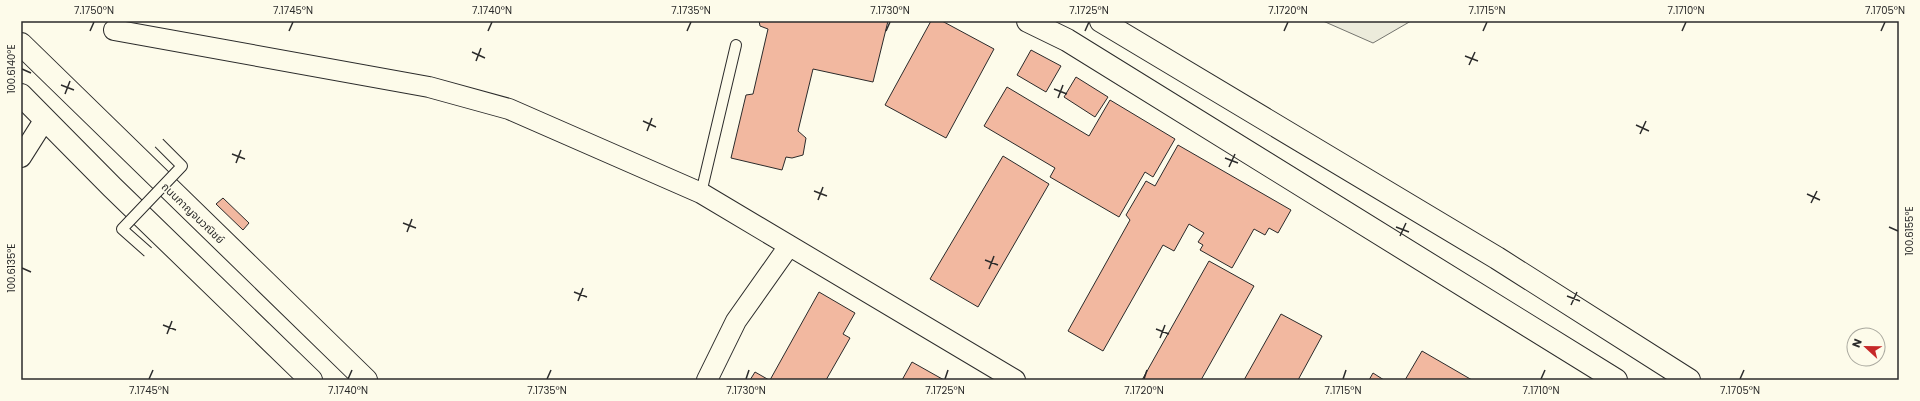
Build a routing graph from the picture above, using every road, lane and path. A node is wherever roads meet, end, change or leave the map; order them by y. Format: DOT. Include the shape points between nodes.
graph roads {
  1 [pos="1028,21"];
  2 [pos="1101,21"];
  3 [pos="114,30"];
  4 [pos="736,45"];
  5 [pos="25,47"];
  6 [pos="21,95"];
  7 [pos="21,109"];
  8 [pos="40,128"];
  9 [pos="159,143"];
  10 [pos="21,157"];
  11 [pos="112,187"];
  12 [pos="701,193"];
  13 [pos="789,246"];
  14 [pos="148,252"];
  15 [pos="302,377"];
  16 [pos="366,380"];
  17 [pos="707,380"];
  18 [pos="1015,380"];
  19 [pos="1616,380"];
  20 [pos="1689,380"];
  1 -- 19 [label="main road" via="1067,40"];
  2 -- 20 [label="main road" via="1497,258"];
  3 -- 12 [label="street" via="429,87 509,109"];
  4 -- 12 [label="lane"];
  5 -- 16 [label="main road, ถนนกาญจนวณิชย์"];
  6 -- 11 [label="main road"];
  7 -- 8 [label="main road"];
  8 -- 10 [label="street"];
  8 -- 11 [label="main road"];
  9 -- 14 [label="lane, bridge" via="182,166 122,229"];
  11 -- 15 [label="main road"];
  12 -- 13 [label="street"];
  13 -- 17 [label="street" via="736,321"];
  13 -- 18 [label="street"];
}
